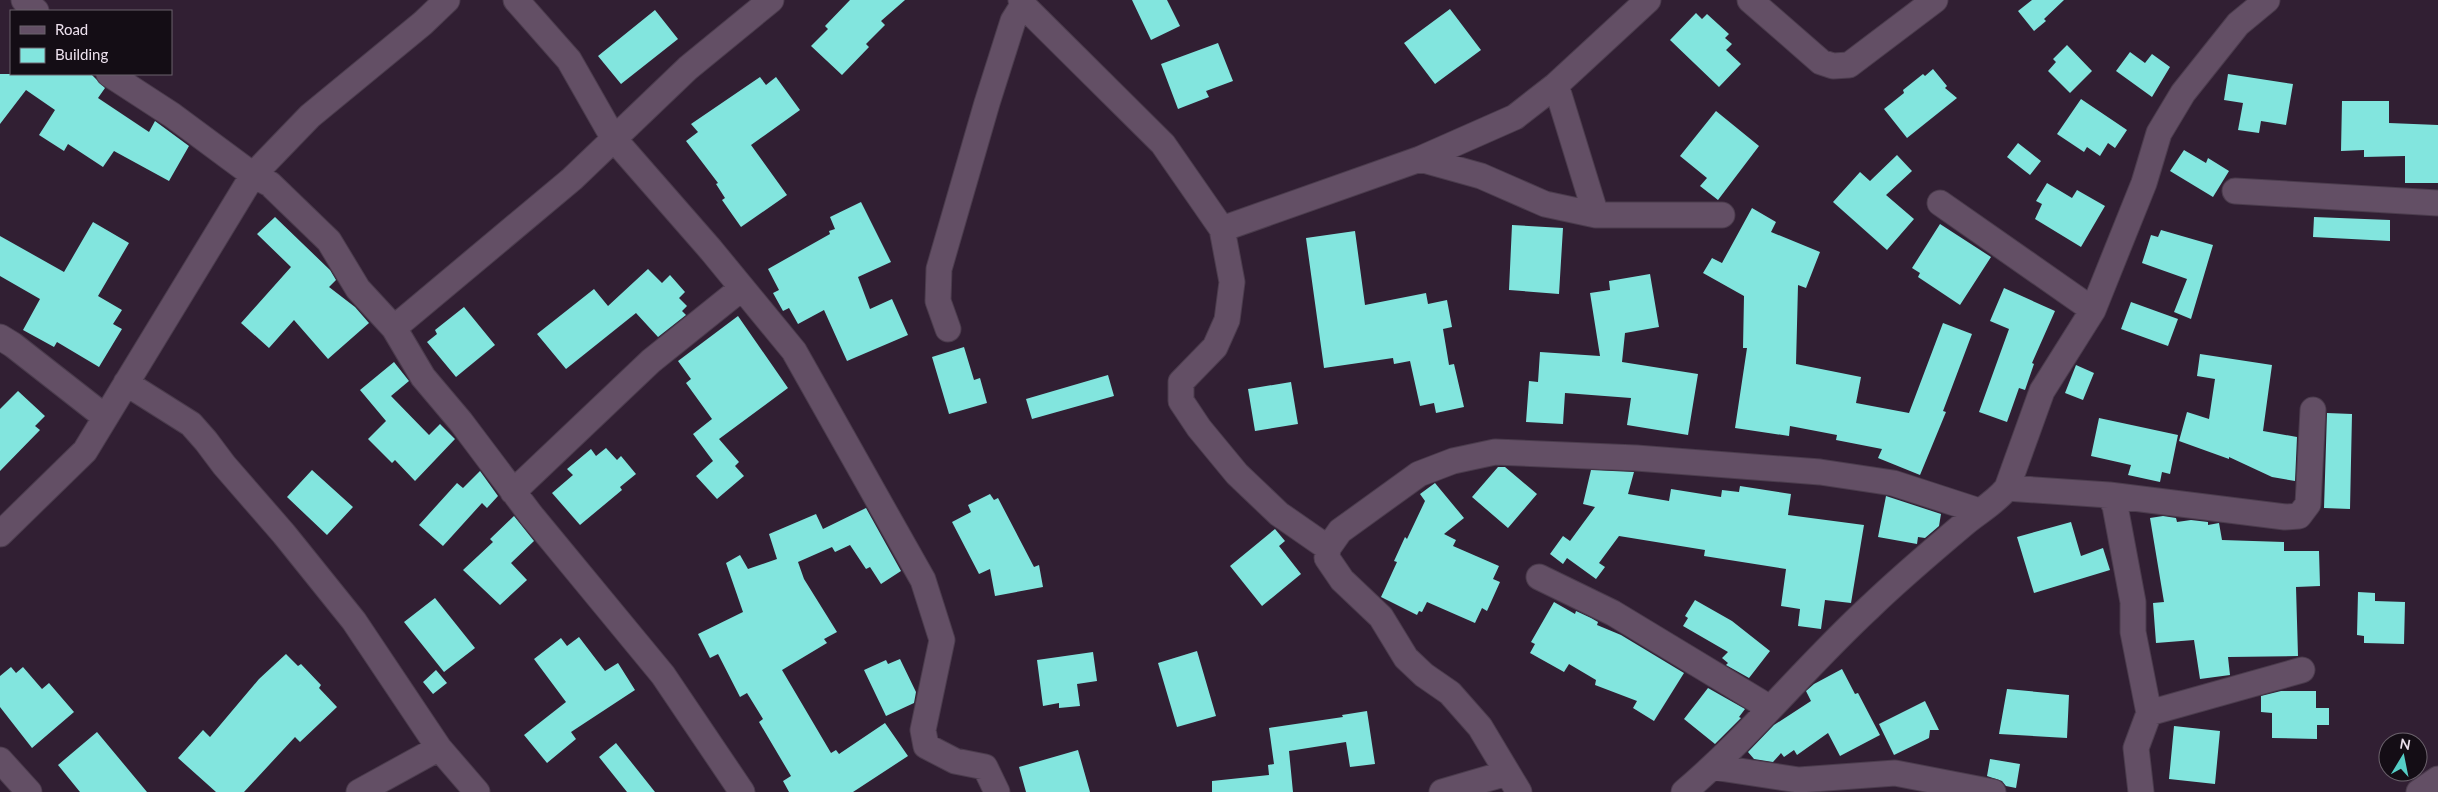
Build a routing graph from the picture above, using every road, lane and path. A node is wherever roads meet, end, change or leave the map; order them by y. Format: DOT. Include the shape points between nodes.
graph roads {
  1 [pos="24,0"];
  2 [pos="447,0"];
  3 [pos="516,0"];
  4 [pos="771,0"];
  5 [pos="1648,0"];
  6 [pos="1750,0"];
  7 [pos="1935,0"];
  8 [pos="2267,0"];
  9 [pos="1022,3"];
  10 [pos="35,10"];
  11 [pos="111,75"];
  12 [pos="1556,85"];
  13 [pos="614,139"];
  14 [pos="1420,159"];
  15 [pos="253,175"];
  16 [pos="2234,191"];
  17 [pos="1940,203"];
  18 [pos="2438,203"];
  19 [pos="1596,215"];
  20 [pos="1722,215"];
  21 [pos="1222,229"];
  22 [pos="742,288"];
  23 [pos="2092,310"];
  24 [pos="394,328"];
  25 [pos="948,329"];
  26 [pos="0,337"];
  27 [pos="126,383"];
  28 [pos="2313,410"];
  29 [pos="106,417"];
  30 [pos="2007,488"];
  31 [pos="513,492"];
  32 [pos="2109,495"];
  33 [pos="1979,511"];
  34 [pos="0,534"];
  35 [pos="1328,548"];
  36 [pos="1539,577"];
  37 [pos="2302,670"];
  38 [pos="1770,708"];
  39 [pos="2149,713"];
  40 [pos="439,748"];
  41 [pos="0,760"];
  42 [pos="1713,767"];
  43 [pos="2438,779"];
  44 [pos="1513,782"];
  45 [pos="29,792"];
  46 [pos="359,792"];
  47 [pos="477,792"];
  48 [pos="742,792"];
  49 [pos="997,792"];
  50 [pos="1442,792"];
  51 [pos="1684,792"];
  52 [pos="1993,792"];
  53 [pos="2141,792"];
  54 [pos="2419,792"];
  1 -- 10 [label="street"];
  2 -- 15 [label="street" via="310,116"];
  3 -- 13 [label="street" via="570,60"];
  4 -- 13 [label="street" via="688,68"];
  5 -- 12 [label="street"];
  6 -- 7 [label="street" via="1820,62 1833,66 1849,65"];
  8 -- 23 [label="street" via="2238,24 2183,93 2159,133 2144,183"];
  9 -- 21 [label="street" via="1163,144"];
  9 -- 25 [label="street" via="1013,21 987,103 939,269 938,301"];
  11 -- 15 [label="street" via="172,115"];
  12 -- 14 [label="street" via="1515,117"];
  12 -- 19 [label="street"];
  13 -- 22 [label="street"];
  13 -- 24 [label="street" via="572,179"];
  14 -- 19 [label="street" via="1481,176 1545,204"];
  14 -- 21 [label="street"];
  15 -- 24 [label="street" via="270,184 329,241 358,289"];
  15 -- 27 [label="street"];
  16 -- 18 [label="street"];
  17 -- 23 [label="street"];
  19 -- 20 [label="street"];
  21 -- 35 [label="street" via="1232,282 1227,320 1215,347 1181,382 1181,401 1237,474 1279,514"];
  22 -- 31 [label="street" via="651,361"];
  22 -- 49 [label="street" via="794,351 923,580 942,640 923,730 926,746 955,761 985,767"];
  23 -- 30 [label="street" via="2042,391"];
  24 -- 31 [label="street" via="423,377"];
  26 -- 29 [label="street"];
  27 -- 29 [label="street"];
  27 -- 40 [label="street" via="191,424 206,441 354,621"];
  28 -- 32 [label="street" via="2308,504 2299,516 2285,517"];
  29 -- 34 [label="street" via="85,451"];
  30 -- 32 [label="street"];
  30 -- 33 [label="street" via="1998,500"];
  31 -- 48 [label="street" via="664,675"];
  32 -- 39 [label="street" via="2115,506 2133,602 2133,632"];
  33 -- 35 [label="street" via="1893,483 1820,472 1581,454 1495,452 1453,461 1419,474 1340,531"];
  33 -- 38 [label="street" via="1836,638"];
  35 -- 44 [label="street" via="1327,558 1342,580 1381,617 1406,658 1424,676 1450,693 1480,727"];
  36 -- 38 [label="street" via="1613,614"];
  37 -- 39 [label="street"];
  38 -- 42 [label="street"];
  39 -- 53 [label="street" via="2136,748"];
  40 -- 46 [label="street"];
  40 -- 47 [label="street"];
  41 -- 45 [label="street"];
  42 -- 51 [label="street"];
  42 -- 52 [label="street" via="1799,780 1895,773"];
  43 -- 54 [label="street"];
  44 -- 50 [label="street"];
}
